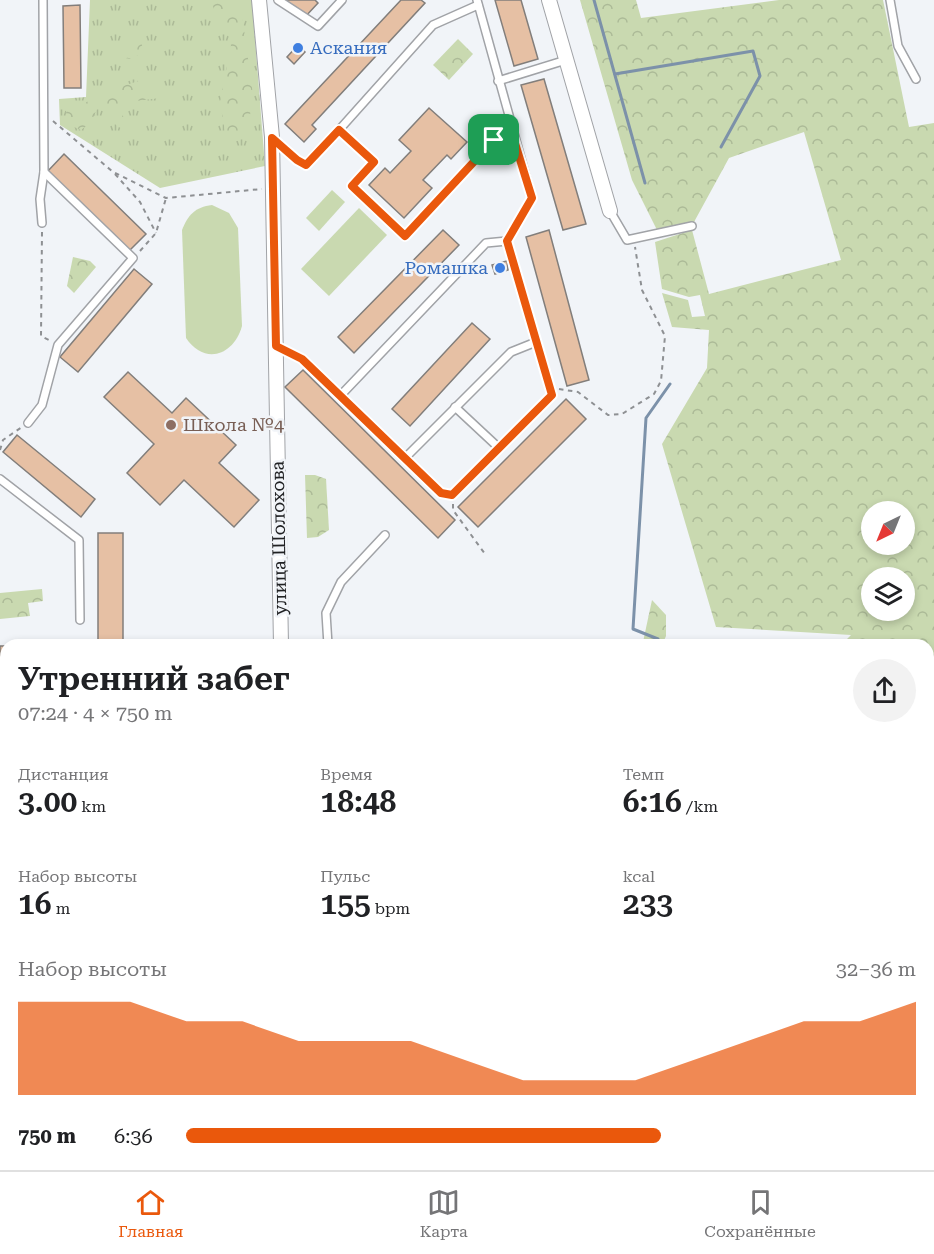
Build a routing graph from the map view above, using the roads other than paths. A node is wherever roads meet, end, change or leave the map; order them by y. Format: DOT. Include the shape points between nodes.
graph roads {
  1 [pos="43,0"];
  2 [pos="259,0"];
  3 [pos="278,0"];
  4 [pos="342,0"];
  5 [pos="549,0"];
  6 [pos="890,0"];
  7 [pos="477,3"];
  8 [pos="566,60"];
  9 [pos="916,79"];
  10 [pos="498,81"];
  11 [pos="509,124"];
  12 [pos="339,130"];
  13 [pos="272,138"];
  14 [pos="44,172"];
  15 [pos="610,211"];
  16 [pos="42,223"];
  17 [pos="692,226"];
  18 [pos="507,241"];
  19 [pos="536,342"];
  20 [pos="276,346"];
  21 [pos="340,396"];
  22 [pos="455,407"];
  23 [pos="28,423"];
  24 [pos="499,448"];
  25 [pos="405,458"];
  26 [pos="0,479"];
  27 [pos="385,535"];
  28 [pos="80,620"];
  29 [pos="281,639"];
  30 [pos="328,639"];
  1 -- 14 [label="lane"];
  2 -- 13 [label="street, улица Шолохова"];
  3 -- 4 [label="lane" via="318,26"];
  5 -- 8 [label="street"];
  6 -- 9 [label="lane" via="898,46"];
  7 -- 10 [label="lane"];
  7 -- 12 [label="lane" via="433,25"];
  8 -- 10 [label="lane"];
  8 -- 15 [label="street"];
  10 -- 11 [label="lane"];
  11 -- 12 [label="lane" via="405,236 352,186 374,162"];
  11 -- 18 [label="lane" via="532,198"];
  12 -- 13 [label="lane" via="306,165"];
  13 -- 20 [label="street, улица Шолохова"];
  14 -- 16 [label="lane"];
  14 -- 23 [label="lane" via="133,258 58,345 42,405"];
  15 -- 17 [label="lane" via="627,240"];
  18 -- 19 [label="lane"];
  18 -- 21 [label="lane" via="486,243"];
  19 -- 22 [label="lane" via="511,352"];
  19 -- 24 [label="lane" via="552,395"];
  20 -- 21 [label="lane" via="302,359"];
  20 -- 29 [label="street, улица Шолохова"];
  21 -- 25 [label="lane"];
  22 -- 24 [label="lane"];
  22 -- 25 [label="lane"];
  24 -- 25 [label="lane" via="452,495 441,493"];
  26 -- 28 [label="lane" via="80,540"];
  27 -- 30 [label="lane" via="341,582 326,613"];
}
